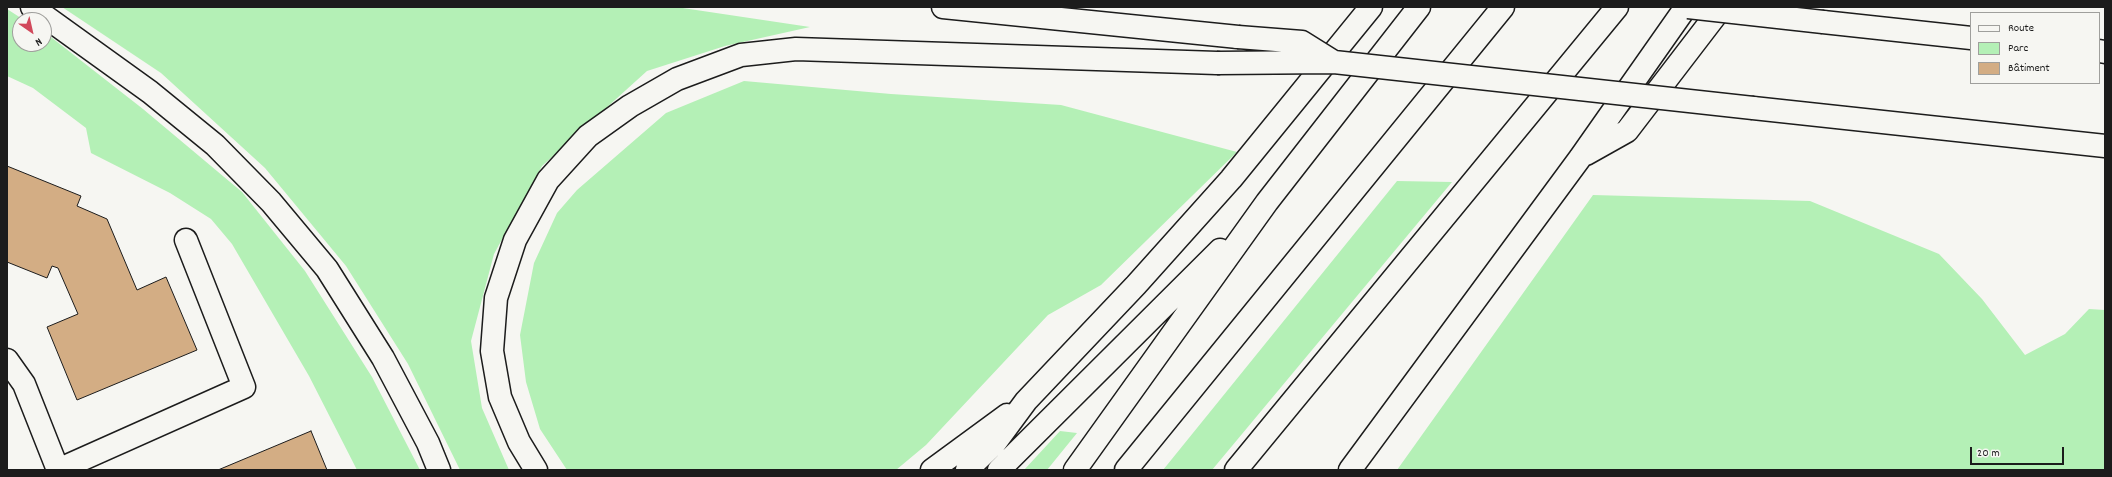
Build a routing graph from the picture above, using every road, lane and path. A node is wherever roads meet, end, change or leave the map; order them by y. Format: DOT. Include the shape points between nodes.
graph roads {
  1 [pos="32,7"];
  2 [pos="943,7"];
  3 [pos="1371,7"];
  4 [pos="1418,7"];
  5 [pos="1503,7"];
  6 [pos="1617,7"];
  7 [pos="1687,7"];
  8 [pos="1722,7"];
  9 [pos="1970,38"];
  10 [pos="1334,62"];
  11 [pos="2105,146"];
  12 [pos="1580,158"];
  13 [pos="1267,202"];
  14 [pos="186,240"];
  15 [pos="7,360"];
  16 [pos="1026,401"];
  17 [pos="58,470"];
  18 [pos="439,470"];
  19 [pos="536,470"];
  20 [pos="932,470"];
  21 [pos="967,470"];
  22 [pos="999,470"];
  23 [pos="1075,470"];
  24 [pos="1126,470"];
  25 [pos="1236,470"];
  26 [pos="1350,470"];
  1 -- 18 [label="main road" via="150,92 215,145 271,202 327,269 375,345 428,443"];
  2 -- 10 [label="main road, bridge" via="1302,42"];
  3 -- 16 [label="main road" via="1231,179 1136,285"];
  4 -- 13 [label="main road"];
  5 -- 24 [label="main road"];
  6 -- 25 [label="main road"];
  7 -- 9 [label="main road, bridge"];
  7 -- 12 [label="main road"];
  8 -- 12 [label="main road" via="1626,130"];
  10 -- 11 [label="main road, bridge"];
  10 -- 19 [label="main road, bridge" via="1217,63 796,49 741,55 678,79 630,106 588,136 548,180 514,240 496,298 492,351 500,398 519,442"];
  12 -- 26 [label="main road"];
  13 -- 22 [label="main road"];
  13 -- 23 [label="main road"];
  14 -- 17 [label="main road" via="244,387"];
  15 -- 17 [label="main road" via="24,384"];
  16 -- 20 [label="main road"];
  16 -- 21 [label="main road" via="995,443"];
}
